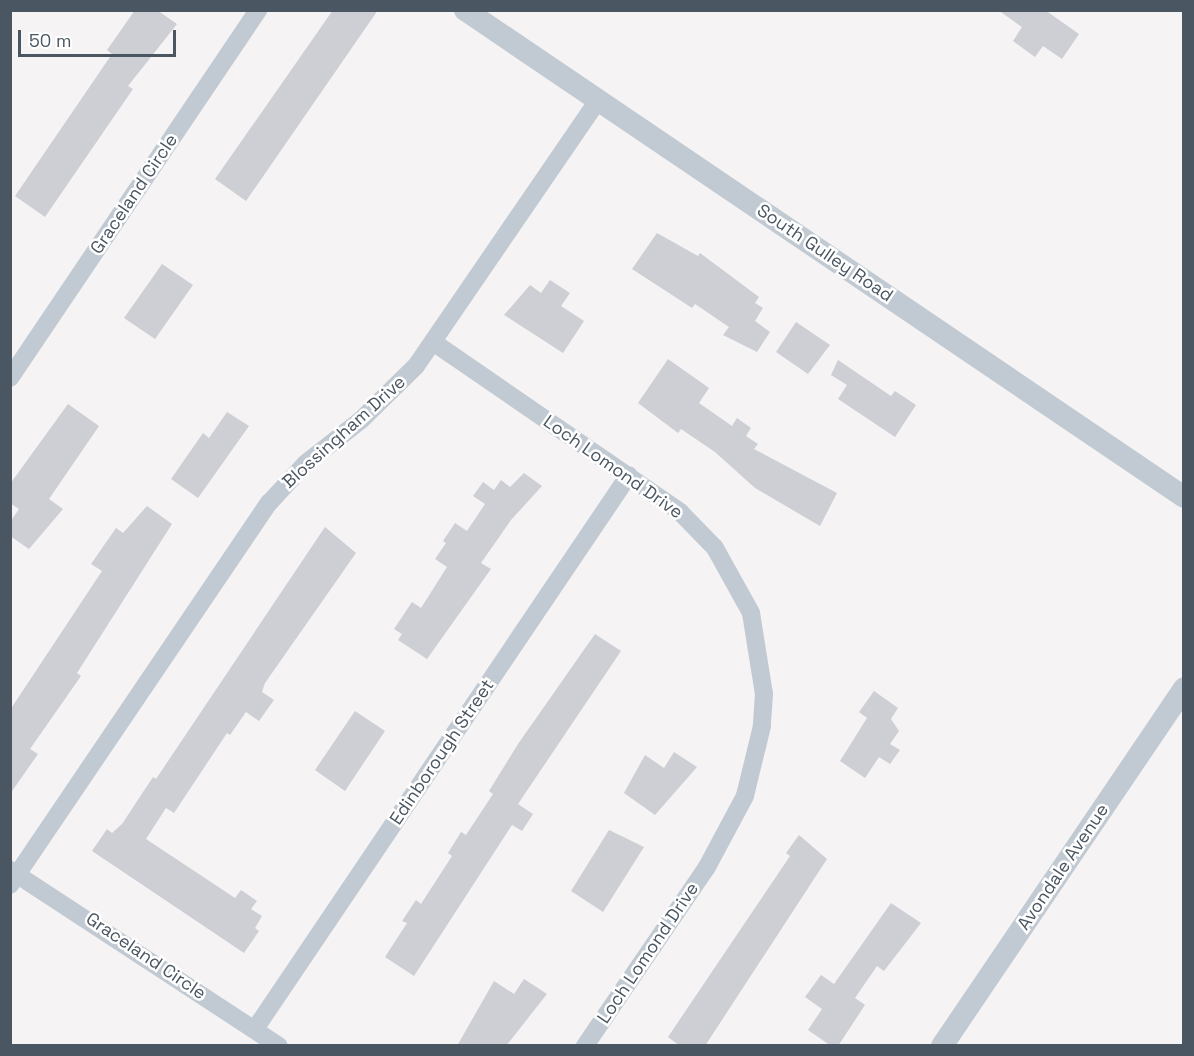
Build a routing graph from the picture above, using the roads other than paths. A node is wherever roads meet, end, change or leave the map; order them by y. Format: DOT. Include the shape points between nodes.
graph roads {
  1 [pos="258,10"];
  2 [pos="478,14"];
  3 [pos="598,100"];
  4 [pos="432,342"];
  5 [pos="10,378"];
  6 [pos="628,475"];
  7 [pos="1184,496"];
  8 [pos="1184,688"];
  9 [pos="13,876"];
  10 [pos="255,1029"];
  11 [pos="279,1046"];
  12 [pos="585,1046"];
  13 [pos="942,1046"];
  1 -- 5 [label="street, Graceland Circle"];
  2 -- 3 [label="street, South Gulley Road"];
  3 -- 4 [label="street, Blossingham Drive"];
  3 -- 7 [label="street, South Gulley Road"];
  4 -- 6 [label="street, Loch Lomond Drive"];
  4 -- 9 [label="street, Blossingham Drive" via="390,394 306,463 269,503"];
  6 -- 10 [label="street, Edinborough Street"];
  6 -- 12 [label="street, Loch Lomond Drive" via="699,531 732,575 751,613 760,652 762,726 753,773 734,823"];
  8 -- 13 [label="street, Avondale Avenue"];
  9 -- 10 [label="street, Graceland Circle"];
  10 -- 11 [label="street, Graceland Circle"];
}
